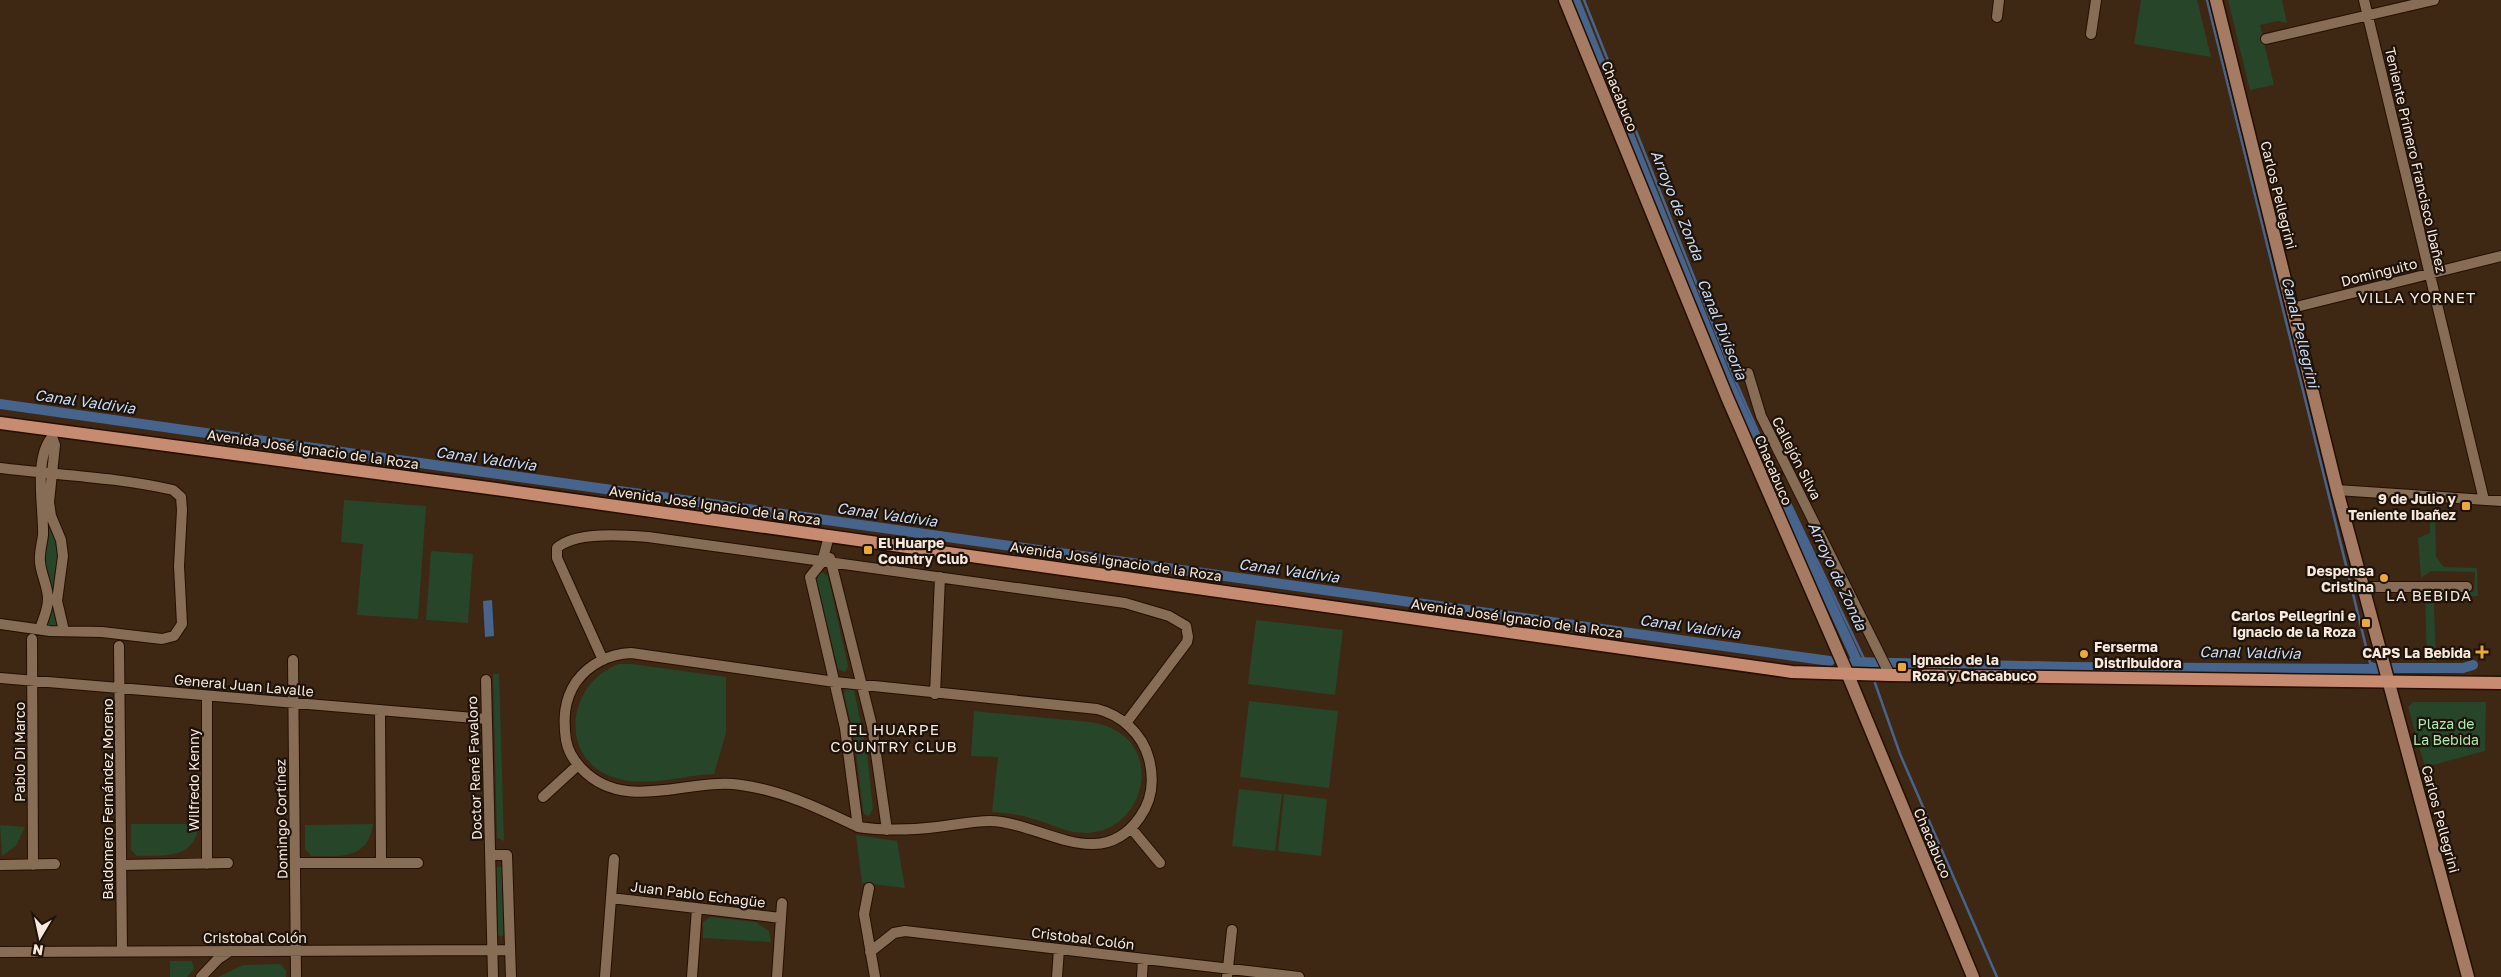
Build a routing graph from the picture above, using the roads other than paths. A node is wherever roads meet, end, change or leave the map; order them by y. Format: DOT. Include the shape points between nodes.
graph roads {
  1 [pos="1565,0"];
  2 [pos="1999,0"];
  3 [pos="2096,0"];
  4 [pos="2216,0"];
  5 [pos="2364,0"];
  6 [pos="2434,0"];
  7 [pos="2368,15"];
  8 [pos="1997,17"];
  9 [pos="2091,34"];
  10 [pos="2266,39"];
  11 [pos="2501,256"];
  12 [pos="2429,274"];
  13 [pos="2292,308"];
  14 [pos="1748,373"];
  15 [pos="0,423"];
  16 [pos="52,434"];
  17 [pos="0,468"];
  18 [pos="47,474"];
  19 [pos="2337,490"];
  20 [pos="2484,500"];
  21 [pos="2501,502"];
  22 [pos="828,541"];
  23 [pos="826,562"];
  24 [pos="940,577"];
  25 [pos="2362,587"];
  26 [pos="2467,587"];
  27 [pos="0,624"];
  28 [pos="40,629"];
  29 [pos="64,631"];
  30 [pos="32,639"];
  31 [pos="119,646"];
  32 [pos="293,660"];
  33 [pos="602,660"];
  34 [pos="1887,667"];
  35 [pos="1848,675"];
  36 [pos="0,678"];
  37 [pos="486,680"];
  38 [pos="33,681"];
  39 [pos="835,682"];
  40 [pos="2388,682"];
  41 [pos="2501,683"];
  42 [pos="860,684"];
  43 [pos="119,688"];
  44 [pos="935,694"];
  45 [pos="207,696"];
  46 [pos="293,703"];
  47 [pos="380,710"];
  48 [pos="486,719"];
  49 [pos="1126,723"];
  50 [pos="578,765"];
  51 [pos="542,797"];
  52 [pos="858,827"];
  53 [pos="1131,828"];
  54 [pos="887,830"];
  55 [pos="491,855"];
  56 [pos="614,859"];
  57 [pos="418,862"];
  58 [pos="228,863"];
  59 [pos="295,863"];
  60 [pos="381,863"];
  61 [pos="1160,863"];
  62 [pos="55,864"];
  63 [pos="208,864"];
  64 [pos="0,865"];
  65 [pos="34,865"];
  66 [pos="121,865"];
  67 [pos="869,888"];
  68 [pos="611,898"];
  69 [pos="782,903"];
  70 [pos="697,908"];
  71 [pos="781,918"];
  72 [pos="1232,930"];
  73 [pos="1059,949"];
  74 [pos="492,950"];
  75 [pos="510,950"];
  76 [pos="230,951"];
  77 [pos="296,951"];
  78 [pos="0,952"];
  79 [pos="122,952"];
  80 [pos="870,952"];
  81 [pos="1143,959"];
  82 [pos="1228,973"];
  83 [pos="201,977"];
  84 [pos="296,977"];
  85 [pos="493,977"];
  86 [pos="511,977"];
  87 [pos="605,977"];
  88 [pos="692,977"];
  89 [pos="777,977"];
  90 [pos="875,977"];
  91 [pos="1057,977"];
  92 [pos="1142,977"];
  93 [pos="1299,977"];
  94 [pos="1973,977"];
  95 [pos="2468,977"];
  1 -- 35 [label="street, Chacabuco" via="1731,407"];
  2 -- 8 [label="street"];
  3 -- 9 [label="street"];
  4 -- 13 [label="street, Carlos Pellegrini"];
  5 -- 7 [label="street, Teniente Primero Francisco Ibañez"];
  6 -- 7 [label="street"];
  7 -- 10 [label="street"];
  7 -- 12 [label="street, Teniente Primero Francisco Ibañez"];
  11 -- 12 [label="street, Dominguito"];
  12 -- 13 [label="street, Dominguito"];
  12 -- 20 [label="street, Teniente Primero Francisco Ibañez"];
  13 -- 19 [label="street, Carlos Pellegrini"];
  14 -- 34 [label="street, Callejón Silva" via="1761,416"];
  15 -- 16 [label="main road, Avenida José Ignacio de la Roza"];
  16 -- 18 [label="street" via="46,445"];
  16 -- 22 [label="main road, Avenida José Ignacio de la Roza"];
  17 -- 18 [label="street"];
  18 -- 28 [label="street" via="40,499 43,534 40,558 48,598"];
  18 -- 29 [label="street" via="51,516 61,540 63,556 57,601"];
  18 -- 29 [label="street" via="173,490 181,497 179,566 182,624 174,636 162,639"];
  19 -- 20 [label="street"];
  19 -- 25 [label="street, Carlos Pellegrini"];
  20 -- 21 [label="street"];
  22 -- 23 [label="street"];
  22 -- 35 [label="main road, Avenida José Ignacio de la Roza" via="1770,669"];
  23 -- 24 [label="street"];
  23 -- 33 [label="street" via="612,534 566,542 557,548 557,558"];
  23 -- 39 [label="street" via="810,577"];
  23 -- 42 [label="street"];
  24 -- 44 [label="street"];
  24 -- 49 [label="street" via="1125,603 1180,621 1188,632 1186,642"];
  25 -- 26 [label="street"];
  25 -- 40 [label="street, Carlos Pellegrini"];
  27 -- 28 [label="street"];
  28 -- 29 [label="street"];
  30 -- 38 [label="street, Pablo Di Marco"];
  31 -- 43 [label="street, Baldomero Fernández Moreno"];
  32 -- 46 [label="street, Domingo Cortínez"];
  33 -- 39 [label="street" via="620,654 641,654"];
  33 -- 50 [label="street" via="580,676 566,701 564,724 567,744"];
  34 -- 35 [label="main road, Avenida José Ignacio de la Roza"];
  34 -- 40 [label="main road, Avenida José Ignacio de la Roza"];
  35 -- 94 [label="street, Chacabuco"];
  36 -- 38 [label="street, General Juan Lavalle"];
  37 -- 48 [label="street, Doctor René Favaloro"];
  38 -- 43 [label="street, General Juan Lavalle"];
  38 -- 65 [label="street, Pablo Di Marco"];
  39 -- 42 [label="street"];
  39 -- 52 [label="street" via="848,747"];
  40 -- 41 [label="main road, Avenida José Ignacio de la Roza"];
  40 -- 95 [label="street, Carlos Pellegrini"];
  42 -- 44 [label="street"];
  42 -- 54 [label="street" via="872,726"];
  43 -- 45 [label="street, General Juan Lavalle"];
  43 -- 66 [label="street, Baldomero Fernández Moreno"];
  44 -- 49 [label="street" via="1097,709 1110,712"];
  45 -- 46 [label="street, General Juan Lavalle"];
  45 -- 63 [label="street, Wilfredo Kenny"];
  46 -- 47 [label="street, General Juan Lavalle"];
  46 -- 59 [label="street, Domingo Cortínez"];
  47 -- 48 [label="street, General Juan Lavalle"];
  47 -- 60 [label="street"];
  48 -- 55 [label="street, Doctor René Favaloro"];
  49 -- 53 [label="street" via="1142,743 1152,773 1149,800"];
  50 -- 51 [label="street"];
  50 -- 52 [label="street" via="607,787 634,792 728,783 773,791 809,803"];
  52 -- 54 [label="street"];
  53 -- 54 [label="street" via="1107,842 1086,844 1065,841 1005,822 979,821"];
  53 -- 61 [label="street"];
  55 -- 74 [label="street, Doctor René Favaloro"];
  55 -- 75 [label="street, Doctor René Favaloro" via="508,855"];
  56 -- 68 [label="street"];
  57 -- 60 [label="street"];
  58 -- 63 [label="street"];
  59 -- 60 [label="street"];
  59 -- 77 [label="street, Domingo Cortínez"];
  62 -- 65 [label="street"];
  63 -- 66 [label="street"];
  64 -- 65 [label="street"];
  66 -- 79 [label="street, Baldomero Fernández Moreno"];
  67 -- 80 [label="street" via="864,914"];
  68 -- 70 [label="street, Juan Pablo Echagüe"];
  68 -- 87 [label="street"];
  69 -- 71 [label="street"];
  70 -- 71 [label="street, Juan Pablo Echagüe"];
  70 -- 88 [label="street"];
  71 -- 89 [label="street"];
  72 -- 82 [label="street"];
  73 -- 80 [label="street, Cristobal Colón" via="901,931"];
  73 -- 81 [label="street, Cristobal Colón"];
  73 -- 91 [label="street"];
  74 -- 75 [label="street, Cristobal Colón"];
  74 -- 77 [label="street, Cristobal Colón"];
  74 -- 85 [label="street, Doctor René Favaloro"];
  75 -- 86 [label="street, Doctor René Favaloro"];
  76 -- 77 [label="street, Cristobal Colón"];
  76 -- 79 [label="street, Cristobal Colón"];
  76 -- 83 [label="street"];
  77 -- 84 [label="street, Domingo Cortínez"];
  78 -- 79 [label="street, Cristobal Colón"];
  80 -- 90 [label="street"];
  81 -- 82 [label="street, Cristobal Colón"];
  81 -- 92 [label="street"];
  82 -- 93 [label="street, Cristobal Colón"];
}
